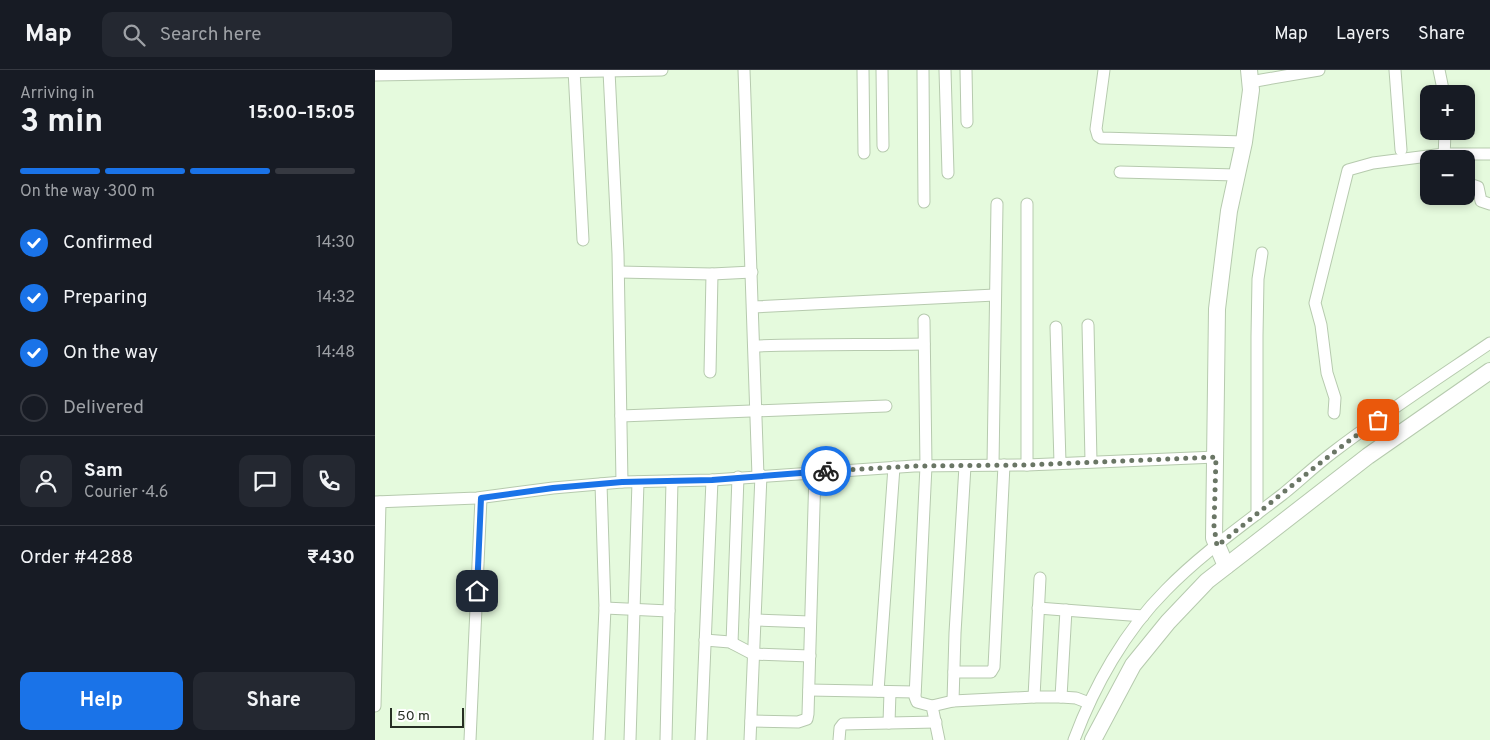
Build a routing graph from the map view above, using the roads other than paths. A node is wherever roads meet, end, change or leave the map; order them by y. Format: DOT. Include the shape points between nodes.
graph roads {
  1 [pos="574,70"];
  2 [pos="633,70"];
  3 [pos="662,70"];
  4 [pos="745,70"];
  5 [pos="863,70"];
  6 [pos="882,70"];
  7 [pos="923,70"];
  8 [pos="945,70"];
  9 [pos="966,70"];
  10 [pos="1103,70"];
  11 [pos="1319,70"];
  12 [pos="1395,70"];
  13 [pos="1439,70"];
  14 [pos="609,71"];
  15 [pos="375,75"];
  16 [pos="1250,76"];
  17 [pos="1442,85"];
  18 [pos="967,122"];
  19 [pos="1244,142"];
  20 [pos="883,146"];
  21 [pos="1401,150"];
  22 [pos="865,153"];
  23 [pos="1490,154"];
  24 [pos="1475,155"];
  25 [pos="1420,158"];
  26 [pos="1120,172"];
  27 [pos="948,173"];
  28 [pos="1236,175"];
  29 [pos="1475,185"];
  30 [pos="924,202"];
  31 [pos="997,204"];
  32 [pos="1027,204"];
  33 [pos="1490,204"];
  34 [pos="583,240"];
  35 [pos="1262,253"];
  36 [pos="619,272"];
  37 [pos="752,272"];
  38 [pos="713,274"];
  39 [pos="995,295"];
  40 [pos="753,306"];
  41 [pos="924,320"];
  42 [pos="1088,325"];
  43 [pos="1056,327"];
  44 [pos="1490,343"];
  45 [pos="924,344"];
  46 [pos="754,346"];
  47 [pos="1490,371"];
  48 [pos="710,372"];
  49 [pos="886,406"];
  50 [pos="756,410"];
  51 [pos="1334,413"];
  52 [pos="621,416"];
  53 [pos="1216,457"];
  54 [pos="1091,461"];
  55 [pos="1060,463"];
  56 [pos="998,465"];
  57 [pos="1027,465"];
  58 [pos="926,466"];
  59 [pos="965,466"];
  60 [pos="895,467"];
  61 [pos="815,472"];
  62 [pos="759,475"];
  63 [pos="738,478"];
  64 [pos="712,480"];
  65 [pos="672,481"];
  66 [pos="622,482"];
  67 [pos="638,482"];
  68 [pos="601,484"];
  69 [pos="481,498"];
  70 [pos="378,502"];
  71 [pos="1257,514"];
  72 [pos="1217,546"];
  73 [pos="1226,566"];
  74 [pos="1040,578"];
  75 [pos="605,608"];
  76 [pos="1038,608"];
  77 [pos="634,610"];
  78 [pos="1066,610"];
  79 [pos="669,611"];
  80 [pos="1143,616"];
  81 [pos="755,620"];
  82 [pos="810,622"];
  83 [pos="705,640"];
  84 [pos="732,643"];
  85 [pos="753,654"];
  86 [pos="810,656"];
  87 [pos="954,672"];
  88 [pos="809,690"];
  89 [pos="884,691"];
  90 [pos="915,692"];
  91 [pos="1034,697"];
  92 [pos="1061,697"];
  93 [pos="953,701"];
  94 [pos="1089,703"];
  95 [pos="375,706"];
  96 [pos="932,706"];
  97 [pos="751,721"];
  98 [pos="936,722"];
  99 [pos="889,723"];
  100 [pos="470,740"];
  101 [pos="599,740"];
  102 [pos="630,740"];
  103 [pos="666,740"];
  104 [pos="701,740"];
  105 [pos="750,740"];
  106 [pos="839,740"];
  107 [pos="939,740"];
  108 [pos="1073,740"];
  109 [pos="1093,740"];
  1 -- 14 [label="street"];
  1 -- 15 [label="street"];
  1 -- 34 [label="street"];
  2 -- 3 [label="street"];
  2 -- 14 [label="street"];
  4 -- 37 [label="street"];
  5 -- 22 [label="street"];
  6 -- 20 [label="street"];
  7 -- 30 [label="street"];
  8 -- 27 [label="street"];
  9 -- 18 [label="street"];
  10 -- 19 [label="street" via="1096,129 1101,138"];
  11 -- 16 [label="street"];
  12 -- 21 [label="street"];
  13 -- 17 [label="street"];
  14 -- 36 [label="street"];
  16 -- 19 [label="street"];
  19 -- 28 [label="street"];
  23 -- 24 [label="street"];
  25 -- 51 [label="street" via="1373,163 1348,170 1315,303 1327,373 1335,398"];
  26 -- 28 [label="street"];
  28 -- 53 [label="street" via="1217,309"];
  29 -- 33 [label="street" via="1478,186 1481,201"];
  31 -- 39 [label="street"];
  32 -- 57 [label="street"];
  35 -- 71 [label="street" via="1258,279"];
  36 -- 38 [label="street"];
  36 -- 52 [label="street"];
  37 -- 38 [label="street"];
  37 -- 40 [label="street"];
  38 -- 48 [label="street"];
  39 -- 40 [label="street"];
  39 -- 56 [label="street"];
  40 -- 46 [label="street"];
  41 -- 45 [label="street"];
  42 -- 54 [label="street"];
  43 -- 55 [label="street"];
  44 -- 71 [label="street" via="1331,453"];
  45 -- 46 [label="street"];
  45 -- 58 [label="street"];
  46 -- 50 [label="street"];
  47 -- 73 [label="street" via="1368,456"];
  49 -- 50 [label="street"];
  50 -- 52 [label="street"];
  50 -- 62 [label="street"];
  52 -- 66 [label="street"];
  53 -- 54 [label="street"];
  53 -- 72 [label="street" via="1214,526"];
  54 -- 55 [label="street"];
  55 -- 57 [label="street"];
  56 -- 57 [label="street"];
  56 -- 59 [label="street"];
  56 -- 87 [label="street" via="994,667 991,672"];
  58 -- 59 [label="street"];
  58 -- 60 [label="street"];
  58 -- 90 [label="street"];
  59 -- 87 [label="street"];
  60 -- 61 [label="street"];
  60 -- 89 [label="street"];
  61 -- 62 [label="street"];
  61 -- 82 [label="street"];
  62 -- 63 [label="street"];
  62 -- 81 [label="street"];
  63 -- 64 [label="street"];
  63 -- 84 [label="street"];
  64 -- 65 [label="street"];
  64 -- 83 [label="street"];
  65 -- 67 [label="street"];
  65 -- 79 [label="street"];
  66 -- 67 [label="street"];
  66 -- 68 [label="street"];
  67 -- 77 [label="street"];
  68 -- 69 [label="street"];
  68 -- 75 [label="street"];
  69 -- 70 [label="street"];
  69 -- 100 [label="street"];
  70 -- 95 [label="street"];
  71 -- 72 [label="street"];
  72 -- 73 [label="street"];
  72 -- 80 [label="street" via="1167,589"];
  73 -- 109 [label="street" via="1168,622 1133,665"];
  74 -- 76 [label="street"];
  75 -- 77 [label="street"];
  75 -- 101 [label="street"];
  76 -- 78 [label="street"];
  76 -- 91 [label="street"];
  77 -- 79 [label="street"];
  77 -- 102 [label="street"];
  78 -- 80 [label="street"];
  78 -- 92 [label="street"];
  79 -- 103 [label="street"];
  80 -- 94 [label="street"];
  81 -- 82 [label="street"];
  81 -- 85 [label="street"];
  82 -- 86 [label="street"];
  83 -- 84 [label="street"];
  83 -- 104 [label="street"];
  84 -- 85 [label="street"];
  85 -- 86 [label="street"];
  85 -- 97 [label="street"];
  86 -- 88 [label="street"];
  87 -- 93 [label="street"];
  88 -- 89 [label="street"];
  88 -- 97 [label="street" via="807,719"];
  89 -- 90 [label="street"];
  89 -- 99 [label="street"];
  90 -- 96 [label="street" via="917,702"];
  91 -- 92 [label="street"];
  91 -- 93 [label="street"];
  92 -- 94 [label="street"];
  93 -- 96 [label="street"];
  94 -- 108 [label="street"];
  96 -- 98 [label="street"];
  97 -- 105 [label="street"];
  98 -- 99 [label="street"];
  98 -- 107 [label="street"];
  99 -- 106 [label="street" via="843,724"];
}
